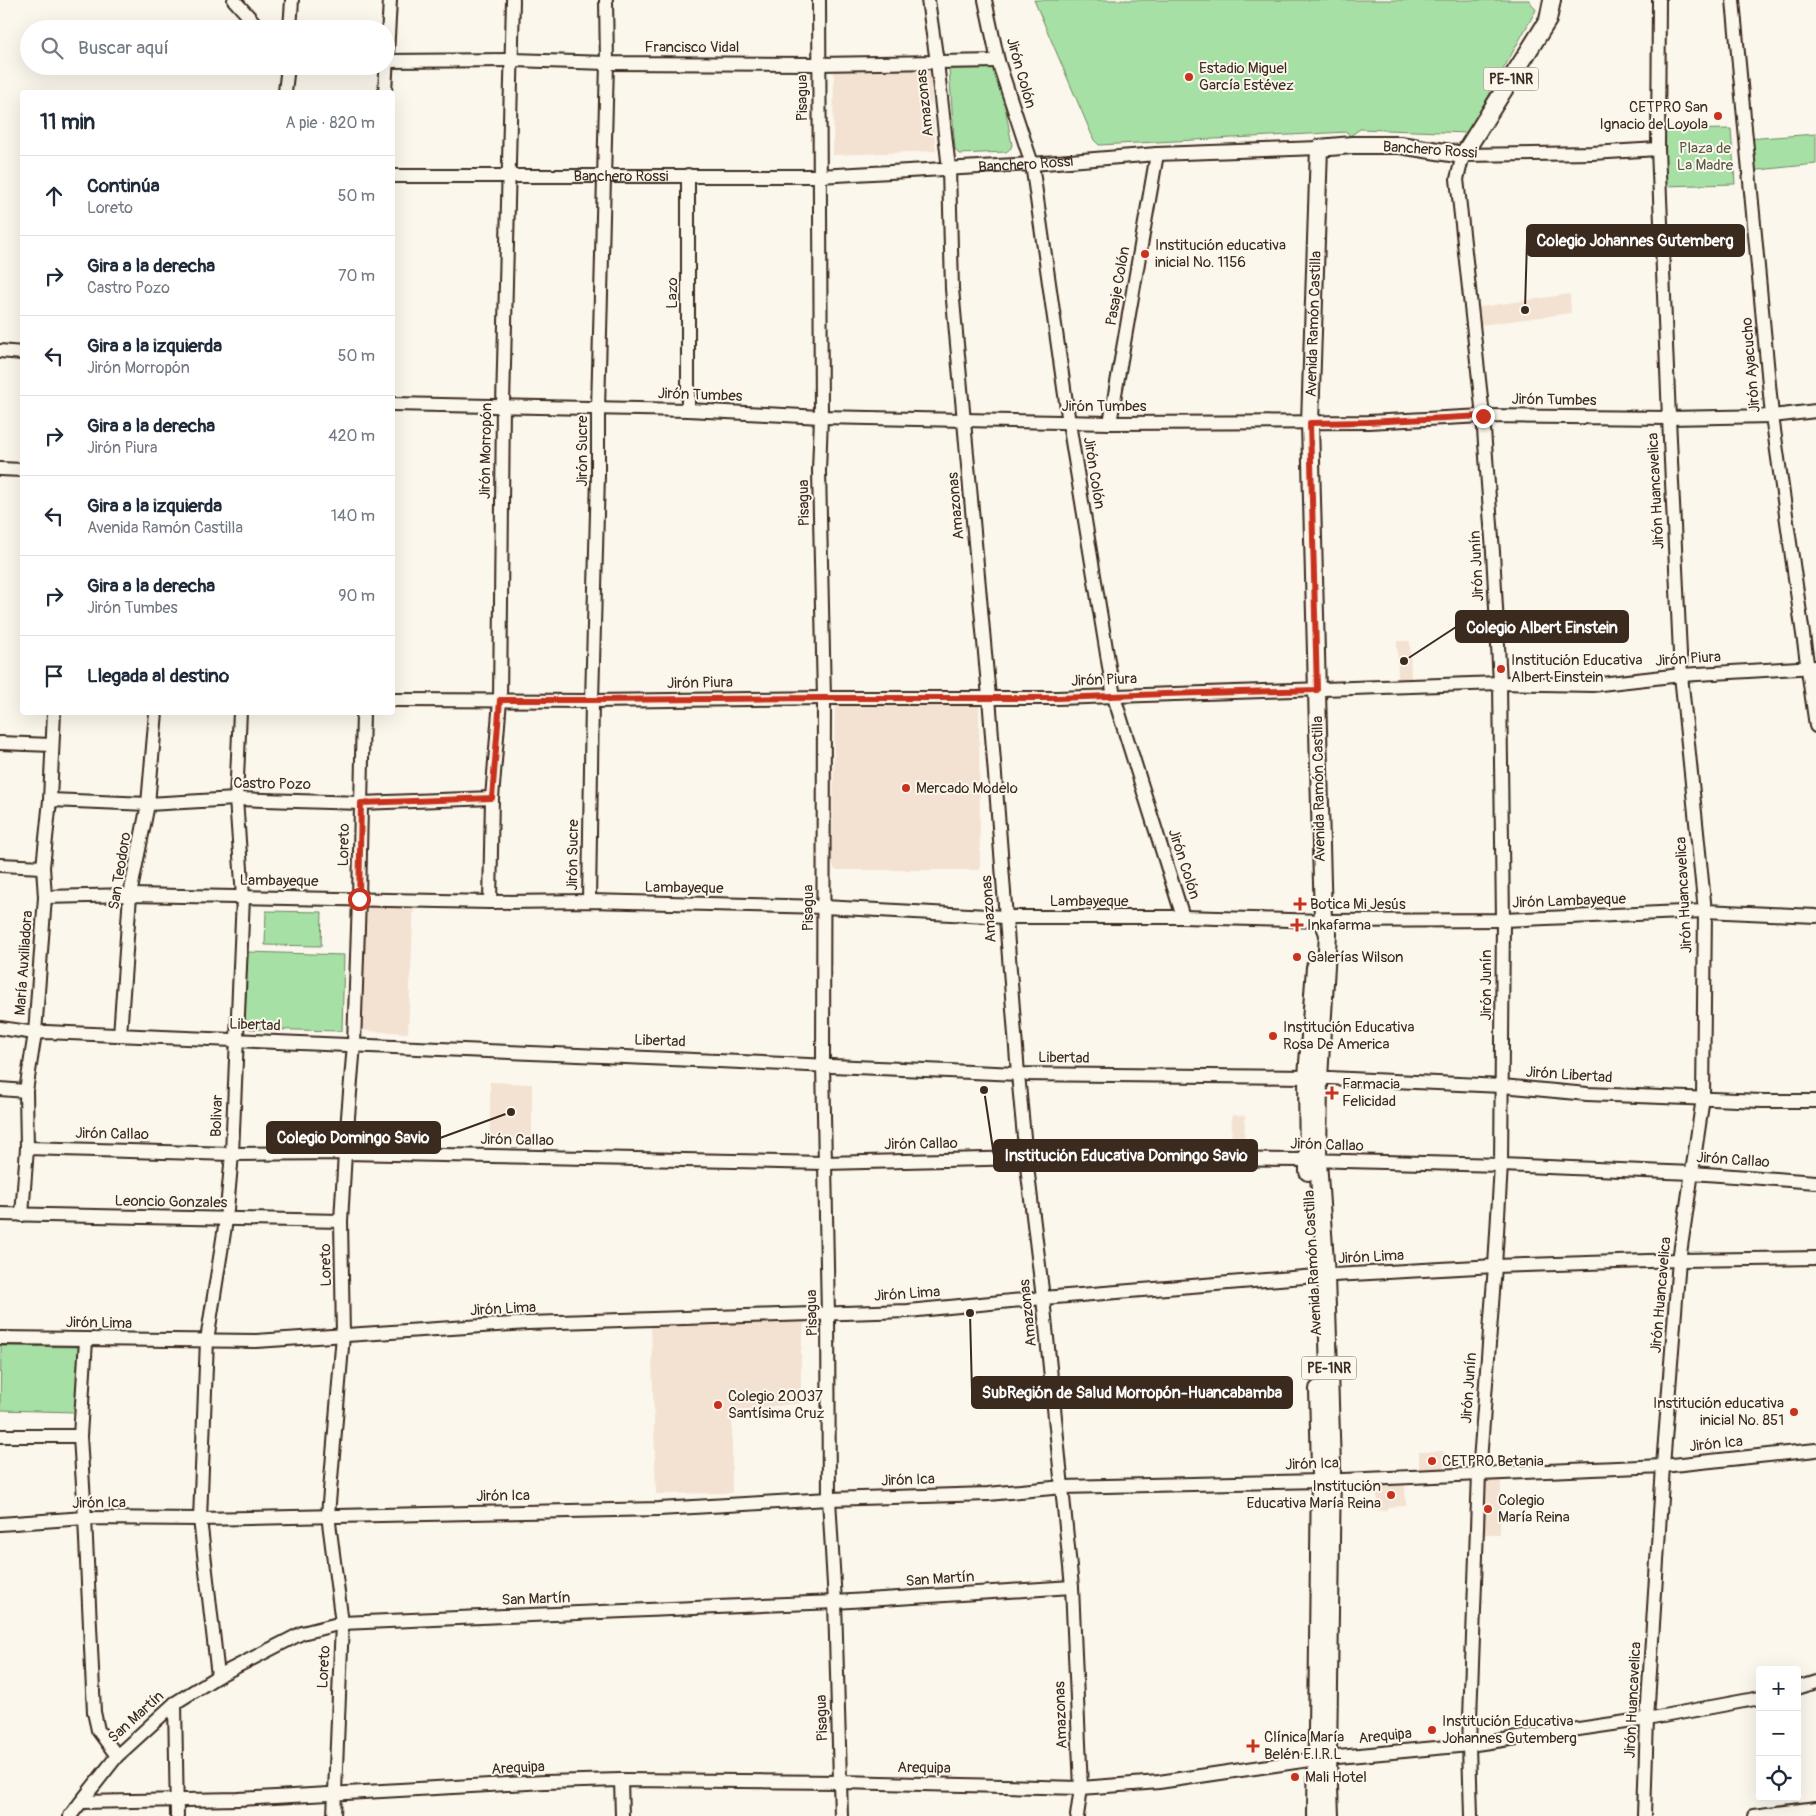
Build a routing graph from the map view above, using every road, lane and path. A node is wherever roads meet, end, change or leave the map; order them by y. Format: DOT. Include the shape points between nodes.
graph roads {
  1 [pos="234,0"];
  2 [pos="292,0"];
  3 [pos="390,0"];
  4 [pos="513,0"];
  5 [pos="606,0"];
  6 [pos="819,0"];
  7 [pos="928,0"];
  8 [pos="985,0"];
  9 [pos="1552,0"];
  10 [pos="1659,0"];
  11 [pos="1733,0"];
  12 [pos="252,20"];
  13 [pos="291,20"];
  14 [pos="389,20"];
  15 [pos="513,60"];
  16 [pos="395,62"];
  17 [pos="937,62"];
  18 [pos="998,62"];
  19 [pos="607,63"];
  20 [pos="819,64"];
  21 [pos="287,75"];
  22 [pos="386,75"];
  23 [pos="286,90"];
  24 [pos="385,90"];
  25 [pos="1319,148"];
  26 [pos="1658,149"];
  27 [pos="1157,154"];
  28 [pos="1463,155"];
  29 [pos="1032,164"];
  30 [pos="949,169"];
  31 [pos="688,175"];
  32 [pos="395,176"];
  33 [pos="509,176"];
  34 [pos="605,176"];
  35 [pos="819,176"];
  36 [pos="0,352"];
  37 [pos="20,353"];
  38 [pos="395,404"];
  39 [pos="503,405"];
  40 [pos="598,409"];
  41 [pos="688,410"];
  42 [pos="1816,411"];
  43 [pos="1483,416"];
  44 [pos="1772,416"];
  45 [pos="821,417"];
  46 [pos="1669,418"];
  47 [pos="965,420"];
  48 [pos="1070,423"];
  49 [pos="1110,423"];
  50 [pos="1310,423"];
  51 [pos="0,469"];
  52 [pos="20,470"];
  53 [pos="1812,668"];
  54 [pos="1681,675"];
  55 [pos="1500,683"];
  56 [pos="1317,690"];
  57 [pos="1114,697"];
  58 [pos="824,698"];
  59 [pos="989,698"];
  60 [pos="395,700"];
  61 [pos="500,700"];
  62 [pos="592,700"];
  63 [pos="54,715"];
  64 [pos="156,715"];
  65 [pos="240,715"];
  66 [pos="363,715"];
  67 [pos="1816,726"];
  68 [pos="0,742"];
  69 [pos="52,745"];
  70 [pos="492,798"];
  71 [pos="236,799"];
  72 [pos="50,800"];
  73 [pos="361,803"];
  74 [pos="148,804"];
  75 [pos="0,866"];
  76 [pos="42,868"];
  77 [pos="130,895"];
  78 [pos="45,897"];
  79 [pos="243,897"];
  80 [pos="359,899"];
  81 [pos="589,901"];
  82 [pos="490,902"];
  83 [pos="824,907"];
  84 [pos="1705,911"];
  85 [pos="1816,916"];
  86 [pos="1005,917"];
  87 [pos="1183,917"];
  88 [pos="1503,920"];
  89 [pos="1323,921"];
  90 [pos="0,1028"];
  91 [pos="35,1033"];
  92 [pos="120,1035"];
  93 [pos="236,1041"];
  94 [pos="354,1044"];
  95 [pos="823,1064"];
  96 [pos="1018,1074"];
  97 [pos="1313,1077"];
  98 [pos="1502,1086"];
  99 [pos="0,1089"];
  100 [pos="26,1091"];
  101 [pos="1703,1098"];
  102 [pos="1816,1101"];
  103 [pos="27,1148"];
  104 [pos="345,1153"];
  105 [pos="232,1154"];
  106 [pos="1026,1158"];
  107 [pos="1312,1161"];
  108 [pos="825,1162"];
  109 [pos="1501,1165"];
  110 [pos="1692,1173"];
  111 [pos="1816,1182"];
  112 [pos="0,1214"];
  113 [pos="22,1214"];
  114 [pos="226,1220"];
  115 [pos="341,1221"];
  116 [pos="1816,1258"];
  117 [pos="1679,1260"];
  118 [pos="1495,1266"];
  119 [pos="1321,1276"];
  120 [pos="1043,1298"];
  121 [pos="828,1315"];
  122 [pos="343,1335"];
  123 [pos="0,1338"];
  124 [pos="86,1340"];
  125 [pos="208,1340"];
  126 [pos="0,1436"];
  127 [pos="80,1436"];
  128 [pos="1816,1450"];
  129 [pos="1663,1466"];
  130 [pos="1479,1474"];
  131 [pos="1326,1480"];
  132 [pos="1063,1487"];
  133 [pos="829,1499"];
  134 [pos="328,1515"];
  135 [pos="85,1518"];
  136 [pos="200,1519"];
  137 [pos="0,1524"];
  138 [pos="1072,1588"];
  139 [pos="835,1602"];
  140 [pos="342,1623"];
  141 [pos="218,1676"];
  142 [pos="1816,1682"];
  143 [pos="1801,1687"];
  144 [pos="1756,1699"];
  145 [pos="176,1703"];
  146 [pos="1647,1719"];
  147 [pos="1469,1745"];
  148 [pos="117,1756"];
  149 [pos="1322,1759"];
  150 [pos="621,1780"];
  151 [pos="840,1782"];
  152 [pos="1081,1788"];
  153 [pos="334,1794"];
  154 [pos="178,1801"];
  155 [pos="82,1802"];
  156 [pos="1816,1808"];
  157 [pos="70,1816"];
  158 [pos="177,1816"];
  159 [pos="334,1816"];
  160 [pos="622,1816"];
  161 [pos="841,1816"];
  162 [pos="1078,1816"];
  163 [pos="1316,1816"];
  164 [pos="1330,1816"];
  165 [pos="1471,1816"];
  166 [pos="1644,1816"];
  167 [pos="1754,1816"];
  1 -- 12 [label="street"];
  2 -- 13 [label="street"];
  3 -- 14 [label="street"];
  4 -- 15 [label="street, Jirón Morropón"];
  5 -- 19 [label="street, Jirón Sucre"];
  6 -- 20 [label="street, Pisagua"];
  7 -- 17 [label="street, Amazonas"];
  8 -- 18 [label="street, Jirón Colón"];
  9 -- 28 [label="main road, PE-1NR" via="1548,20"];
  10 -- 26 [label="street, Jirón Huancavelica"];
  11 -- 44 [label="street, Jirón Ayacucho"];
  15 -- 16 [label="street, Francisco Vidal"];
  15 -- 19 [label="street, Francisco Vidal"];
  15 -- 33 [label="street, Jirón Morropón"];
  17 -- 18 [label="street, Francisco Vidal"];
  17 -- 20 [label="street, Francisco Vidal"];
  17 -- 30 [label="street, Amazonas"];
  18 -- 29 [label="street, Jirón Colón"];
  19 -- 20 [label="street, Francisco Vidal"];
  19 -- 34 [label="street, Jirón Sucre"];
  20 -- 35 [label="street, Pisagua"];
  21 -- 23 [label="street"];
  22 -- 24 [label="street"];
  25 -- 27 [label="street, Banchero Rossi"];
  25 -- 28 [label="main road, Banchero Rossi" via="1400,146"];
  25 -- 50 [label="main road, Avenida Ramón Castilla / PE-1NR"];
  26 -- 28 [label="street, Banchero Rossi"];
  26 -- 46 [label="street, Jirón Huancavelica"];
  27 -- 29 [label="street, Banchero Rossi"];
  27 -- 49 [label="street, Pasaje Colón"];
  28 -- 43 [label="street, Jirón Junín" via="1457,179"];
  29 -- 30 [label="street, Banchero Rossi"];
  29 -- 48 [label="street, Jirón Colón"];
  30 -- 35 [label="street, Banchero Rossi"];
  30 -- 47 [label="street, Amazonas" via="952,289"];
  31 -- 34 [label="street, Banchero Rossi"];
  31 -- 35 [label="street, Banchero Rossi"];
  31 -- 41 [label="street, Lazo"];
  32 -- 33 [label="street, Banchero Rossi"];
  33 -- 34 [label="street, Banchero Rossi"];
  33 -- 39 [label="street, Jirón Morropón"];
  34 -- 40 [label="street, Jirón Sucre"];
  35 -- 45 [label="street, Pisagua"];
  36 -- 37 [label="street"];
  38 -- 39 [label="street, Jirón Tumbes"];
  39 -- 40 [label="street, Jirón Tumbes"];
  39 -- 61 [label="street, Jirón Morropón"];
  40 -- 41 [label="street, Jirón Tumbes"];
  40 -- 62 [label="street, Jirón Sucre"];
  41 -- 45 [label="street, Jirón Tumbes"];
  42 -- 44 [label="street, Jirón Tumbes"];
  43 -- 46 [label="street, Jirón Tumbes"];
  43 -- 50 [label="street, Jirón Tumbes"];
  43 -- 55 [label="street, Jirón Junín"];
  44 -- 46 [label="street, Jirón Tumbes"];
  44 -- 53 [label="street, Jirón Ayacucho"];
  45 -- 47 [label="street, Jirón Tumbes"];
  45 -- 58 [label="street, Pisagua" via="819,471"];
  46 -- 54 [label="street, Jirón Huancavelica"];
  47 -- 48 [label="street, Jirón Tumbes"];
  47 -- 59 [label="street, Amazonas"];
  48 -- 49 [label="street, Jirón Tumbes"];
  48 -- 57 [label="street, Jirón Colón"];
  49 -- 50 [label="street, Jirón Tumbes"];
  50 -- 56 [label="main road, Avenida Ramón Castilla / PE-1NR"];
  51 -- 52 [label="street"];
  53 -- 54 [label="street, Jirón Piura"];
  53 -- 67 [label="street, Jirón Ayacucho"];
  54 -- 55 [label="street, Jirón Piura" via="1592,684"];
  54 -- 84 [label="street, Jirón Huancavelica"];
  55 -- 56 [label="street, Jirón Piura"];
  55 -- 88 [label="street, Jirón Junín"];
  56 -- 57 [label="street, Jirón Piura"];
  56 -- 89 [label="main road, Avenida Ramón Castilla / PE-1NR"];
  57 -- 59 [label="street, Jirón Piura"];
  57 -- 87 [label="street, Jirón Colón"];
  58 -- 59 [label="street, Jirón Piura"];
  58 -- 62 [label="street, Jirón Piura"];
  58 -- 83 [label="street, Pisagua"];
  59 -- 86 [label="street, Amazonas"];
  60 -- 61 [label="street, Jirón Piura"];
  61 -- 62 [label="street, Jirón Piura"];
  61 -- 70 [label="street, Jirón Morropón"];
  62 -- 81 [label="street, Jirón Sucre"];
  63 -- 69 [label="street, María Auxiliadora"];
  64 -- 74 [label="street, San Teodoro"];
  65 -- 71 [label="street, Bolivar"];
  66 -- 73 [label="street, Loreto"];
  68 -- 69 [label="street"];
  69 -- 72 [label="street, María Auxiliadora"];
  70 -- 73 [label="street, Castro Pozo"];
  70 -- 82 [label="street, Jirón Morropón"];
  71 -- 73 [label="street, Castro Pozo"];
  71 -- 74 [label="street, Castro Pozo"];
  71 -- 79 [label="street, Bolivar"];
  72 -- 74 [label="street, Castro Pozo"];
  72 -- 76 [label="street, María Auxiliadora"];
  73 -- 80 [label="street, Loreto"];
  74 -- 77 [label="street, San Teodoro"];
  75 -- 76 [label="street"];
  76 -- 78 [label="street, María Auxiliadora"];
  77 -- 78 [label="street, Lambayeque"];
  77 -- 79 [label="street, Lambayeque"];
  77 -- 92 [label="street, San Teodoro"];
  78 -- 91 [label="street, María Auxiliadora"];
  79 -- 80 [label="street, Lambayeque"];
  79 -- 93 [label="street, Bolivar"];
  80 -- 82 [label="street, Lambayeque"];
  80 -- 94 [label="street, Loreto"];
  81 -- 82 [label="street, Lambayeque"];
  81 -- 83 [label="street, Lambayeque"];
  83 -- 86 [label="street, Lambayeque"];
  83 -- 95 [label="street, Pisagua"];
  84 -- 85 [label="street, Jirón Lambayeque"];
  84 -- 88 [label="street, Jirón Lambayeque"];
  84 -- 101 [label="street, Jirón Huancavelica"];
  86 -- 87 [label="street, Lambayeque"];
  86 -- 96 [label="street, Amazonas"];
  87 -- 89 [label="street, Lambayeque"];
  88 -- 89 [label="street, Jirón Lambayeque"];
  88 -- 98 [label="street, Jirón Junín"];
  89 -- 97 [label="main road, Avenida Ramón Castilla / PE-1NR" via="1317,932"];
  90 -- 91 [label="street, Libertad"];
  91 -- 92 [label="street, Libertad"];
  91 -- 100 [label="street, María Auxiliadora"];
  92 -- 93 [label="street, Libertad"];
  93 -- 94 [label="street, Libertad"];
  93 -- 105 [label="street, Bolivar"];
  94 -- 95 [label="street, Libertad"];
  94 -- 104 [label="street, Loreto"];
  95 -- 96 [label="street, Libertad"];
  95 -- 108 [label="street, Pisagua"];
  96 -- 97 [label="street, Libertad"];
  96 -- 106 [label="street, Amazonas"];
  97 -- 98 [label="street, Jirón Libertad"];
  97 -- 107 [label="main road, Avenida Ramón Castilla / PE-1NR"];
  98 -- 101 [label="street, Jirón Libertad" via="1587,1094"];
  98 -- 109 [label="street, Jirón Junín"];
  99 -- 100 [label="street"];
  100 -- 103 [label="street, María Auxiliadora"];
  101 -- 102 [label="street, Jirón Libertad"];
  101 -- 110 [label="street, Jirón Huancavelica"];
  103 -- 105 [label="street, Jirón Callao"];
  103 -- 113 [label="street, María Auxiliadora"];
  104 -- 105 [label="street, Jirón Callao"];
  104 -- 108 [label="street, Jirón Callao"];
  104 -- 115 [label="street, Loreto"];
  105 -- 114 [label="street, Bolivar"];
  106 -- 107 [label="street, Jirón Callao"];
  106 -- 108 [label="street, Jirón Callao"];
  106 -- 120 [label="street, Amazonas"];
  107 -- 109 [label="street, Jirón Callao"];
  107 -- 119 [label="main road, Avenida Ramón Castilla / PE-1NR"];
  108 -- 121 [label="street, Pisagua"];
  109 -- 110 [label="street, Jirón Callao"];
  109 -- 118 [label="street, Jirón Junín"];
  110 -- 111 [label="street, Jirón Callao"];
  110 -- 117 [label="street, Jirón Huancavelica"];
  112 -- 113 [label="street, Leoncio Gonzales"];
  113 -- 114 [label="street, Leoncio Gonzales"];
  114 -- 115 [label="street, Leoncio Gonzales"];
  114 -- 125 [label="street, Bolivar"];
  115 -- 122 [label="street, Loreto"];
  116 -- 117 [label="street, Jirón Lima"];
  117 -- 118 [label="street, Jirón Lima"];
  117 -- 129 [label="street, Jirón Huancavelica"];
  118 -- 119 [label="street, Jirón Lima"];
  118 -- 130 [label="street, Jirón Junín"];
  119 -- 120 [label="street, Jirón Lima"];
  119 -- 131 [label="main road, Avenida Ramón Castilla / PE-1NR"];
  120 -- 121 [label="street, Jirón Lima"];
  120 -- 132 [label="street, Amazonas"];
  121 -- 122 [label="street, Jirón Lima" via="528,1323"];
  121 -- 133 [label="street, Pisagua"];
  122 -- 125 [label="street, Jirón Lima" via="256,1341"];
  122 -- 134 [label="street, Loreto"];
  123 -- 124 [label="street, Jirón Lima"];
  124 -- 125 [label="street, Jirón Lima"];
  124 -- 127 [label="street"];
  125 -- 136 [label="street, Bolivar"];
  126 -- 127 [label="street"];
  127 -- 135 [label="street"];
  128 -- 129 [label="street, Jirón Ica"];
  129 -- 130 [label="street, Jirón Ica"];
  129 -- 146 [label="street, Jirón Huancavelica"];
  130 -- 131 [label="street, Jirón Ica"];
  130 -- 147 [label="street, Jirón Junín"];
  131 -- 132 [label="street, Jirón Ica"];
  131 -- 149 [label="main road, Avenida Ramón Castilla / PE-1NR"];
  132 -- 133 [label="street, Jirón Ica" via="988,1494"];
  132 -- 138 [label="street, Amazonas"];
  133 -- 134 [label="street, Jirón Ica" via="659,1509"];
  133 -- 139 [label="street, Pisagua"];
  134 -- 136 [label="street, Jirón Ica"];
  134 -- 140 [label="street, Loreto"];
  135 -- 136 [label="street, Jirón Ica"];
  135 -- 137 [label="street, Jirón Ica"];
  135 -- 148 [label="street" via="94,1712 98,1730"];
  136 -- 141 [label="street, Bolivar"];
  138 -- 139 [label="street, San Martín"];
  138 -- 152 [label="street, Amazonas"];
  139 -- 140 [label="street, San Martín"];
  139 -- 151 [label="street, Pisagua"];
  140 -- 141 [label="street, San Martín" via="302,1633"];
  140 -- 153 [label="street, Loreto"];
  141 -- 145 [label="street, San Martín"];
  142 -- 143 [label="street"];
  144 -- 146 [label="street, Arequipa"];
  145 -- 148 [label="street, San Martín"];
  145 -- 154 [label="street"];
  146 -- 147 [label="street, Arequipa"];
  146 -- 166 [label="street, Jirón Huancavelica"];
  147 -- 149 [label="street, Arequipa"];
  147 -- 165 [label="street, Jirón Junín"];
  148 -- 155 [label="street, San Martín"];
  149 -- 152 [label="street, Arequipa" via="1159,1782"];
  149 -- 163 [label="main road, Avenida Ramón Castilla / PE-1NR"];
  149 -- 164 [label="main road, Avenida Ramón Castilla / PE-1NR"];
  150 -- 151 [label="street, Arequipa"];
  150 -- 153 [label="street, Arequipa"];
  150 -- 160 [label="street"];
  151 -- 152 [label="street, Arequipa"];
  151 -- 161 [label="street, Pisagua"];
  152 -- 162 [label="street, Amazonas"];
  153 -- 154 [label="street, Arequipa"];
  153 -- 159 [label="street, Loreto"];
  154 -- 155 [label="street, Arequipa"];
  154 -- 158 [label="street"];
  155 -- 157 [label="street, San Martín"];
  156 -- 167 [label="street"];
}
